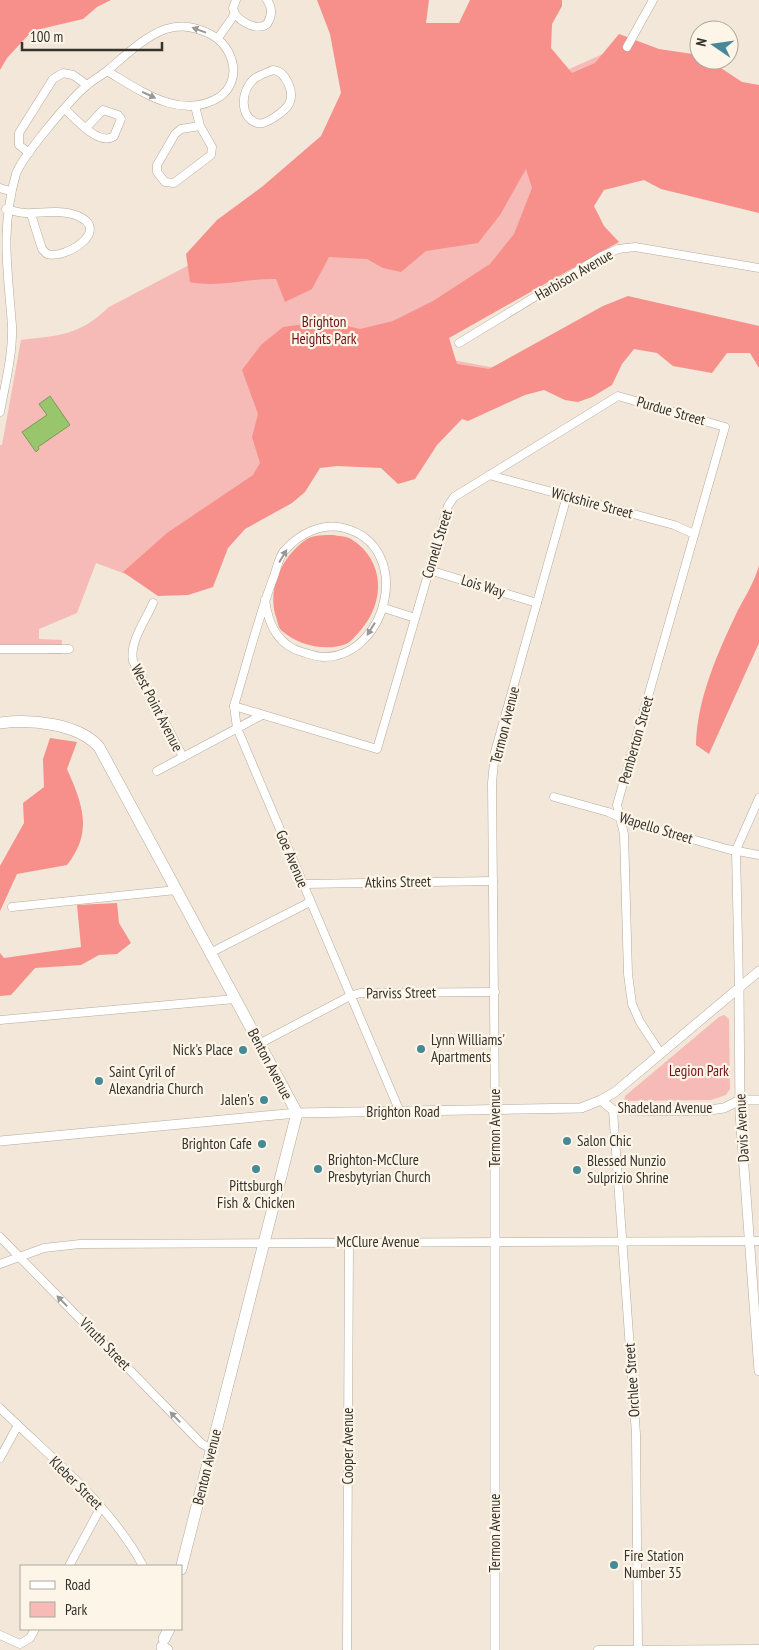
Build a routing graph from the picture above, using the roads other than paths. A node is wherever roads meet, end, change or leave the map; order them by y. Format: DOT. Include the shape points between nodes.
graph roads {
  1 [pos="236,0"];
  2 [pos="267,0"];
  3 [pos="653,0"];
  4 [pos="235,14"];
  5 [pos="218,38"];
  6 [pos="627,47"];
  7 [pos="107,71"];
  8 [pos="234,77"];
  9 [pos="250,83"];
  10 [pos="87,85"];
  11 [pos="195,106"];
  12 [pos="65,110"];
  13 [pos="200,126"];
  14 [pos="86,128"];
  15 [pos="29,153"];
  16 [pos="0,188"];
  17 [pos="10,191"];
  18 [pos="6,209"];
  19 [pos="31,214"];
  20 [pos="759,268"];
  21 [pos="458,343"];
  22 [pos="3,371"];
  23 [pos="618,396"];
  24 [pos="0,412"];
  25 [pos="725,426"];
  26 [pos="488,475"];
  27 [pos="567,496"];
  28 [pos="694,534"];
  29 [pos="429,570"];
  30 [pos="265,600"];
  31 [pos="154,603"];
  32 [pos="537,603"];
  33 [pos="384,608"];
  34 [pos="415,618"];
  35 [pos="0,649"];
  36 [pos="69,649"];
  37 [pos="234,706"];
  38 [pos="262,715"];
  39 [pos="0,723"];
  40 [pos="237,728"];
  41 [pos="183,757"];
  42 [pos="156,771"];
  43 [pos="554,797"];
  44 [pos="759,798"];
  45 [pos="620,818"];
  46 [pos="736,850"];
  47 [pos="759,855"];
  48 [pos="493,881"];
  49 [pos="303,884"];
  50 [pos="176,890"];
  51 [pos="310,902"];
  52 [pos="12,907"];
  53 [pos="210,953"];
  54 [pos="759,971"];
  55 [pos="739,988"];
  56 [pos="495,992"];
  57 [pos="350,996"];
  58 [pos="235,999"];
  59 [pos="0,1020"];
  60 [pos="260,1044"];
  61 [pos="661,1054"];
  62 [pos="601,1100"];
  63 [pos="740,1100"];
  64 [pos="759,1100"];
  65 [pos="613,1110"];
  66 [pos="495,1111"];
  67 [pos="400,1112"];
  68 [pos="297,1113"];
  69 [pos="0,1141"];
  70 [pos="0,1237"];
  71 [pos="749,1241"];
  72 [pos="759,1241"];
  73 [pos="349,1242"];
  74 [pos="495,1242"];
  75 [pos="622,1242"];
  76 [pos="264,1243"];
  77 [pos="19,1257"];
  78 [pos="0,1264"];
  79 [pos="759,1371"];
  80 [pos="0,1408"];
  81 [pos="18,1425"];
  82 [pos="212,1449"];
  83 [pos="0,1458"];
  84 [pos="101,1507"];
  85 [pos="70,1565"];
  86 [pos="142,1565"];
  87 [pos="182,1565"];
  88 [pos="34,1630"];
  89 [pos="0,1635"];
  90 [pos="759,1649"];
  91 [pos="347,1650"];
  92 [pos="495,1650"];
  93 [pos="598,1650"];
  94 [pos="638,1650"];
  1 -- 4 [label="street"];
  2 -- 4 [label="street" via="271,16 263,26 250,25"];
  3 -- 6 [label="street"];
  4 -- 5 [label="street"];
  5 -- 7 [label="street, one-way" via="199,29 182,26 165,30 142,43"];
  5 -- 8 [label="street" via="230,57"];
  7 -- 10 [label="street"];
  7 -- 11 [label="street, one-way" via="149,96 179,106"];
  8 -- 9 [label="street"];
  8 -- 11 [label="street" via="225,93 211,102"];
  9 -- 9 [label="street" via="244,107 256,123 266,122 289,104 286,78 281,72 274,70 259,75"];
  10 -- 12 [label="street"];
  10 -- 15 [label="street" via="73,75 63,73 53,79 19,133 19,145"];
  11 -- 13 [label="street"];
  12 -- 14 [label="street"];
  12 -- 15 [label="street"];
  13 -- 13 [label="street" via="210,143 211,155 174,183 165,182 157,172 157,165 175,134 181,129"];
  14 -- 14 [label="street" via="111,139 121,119 103,110"];
  15 -- 17 [label="street" via="17,171"];
  16 -- 17 [label="street"];
  17 -- 18 [label="street"];
  18 -- 19 [label="street"];
  18 -- 22 [label="street" via="4,276 12,328"];
  19 -- 19 [label="street" via="42,249 47,254 58,255 85,242 90,236 86,221 76,215 47,211"];
  20 -- 21 [label="street, Harbison Avenue" via="645,248 618,249"];
  22 -- 24 [label="street"];
  23 -- 25 [label="street, Purdue Street"];
  23 -- 26 [label="street, Cornell Street"];
  25 -- 28 [label="street, Pemberton Street"];
  26 -- 27 [label="street, Wickshire Street"];
  26 -- 29 [label="street, Cornell Street" via="451,501"];
  27 -- 28 [label="street, Wickshire Street" via="674,525"];
  27 -- 32 [label="street, Termon Avenue"];
  28 -- 45 [label="street, Pemberton Street" via="617,805"];
  29 -- 32 [label="street, Lois Way"];
  29 -- 34 [label="street, Cornell Street"];
  33 -- 30 [label="street, one-way" via="369,635 337,656 322,658 298,651 276,635 268,619"];
  30 -- 33 [label="street, one-way" via="283,552 308,532 326,526 359,533 374,547 386,566"];
  30 -- 37 [label="street, Goe Avenue"];
  31 -- 41 [label="street, West Point Avenue" via="131,653"];
  32 -- 48 [label="street, Termon Avenue" via="495,752 492,783"];
  33 -- 34 [label="street"];
  34 -- 38 [label="street, Cornell Street" via="377,749"];
  35 -- 36 [label="street"];
  37 -- 38 [label="street"];
  37 -- 40 [label="street, Goe Avenue"];
  38 -- 40 [label="street"];
  39 -- 50 [label="main road, Benton Avenue" via="34,723 69,729 94,741"];
  40 -- 41 [label="street"];
  40 -- 49 [label="street, Goe Avenue"];
  41 -- 42 [label="street"];
  43 -- 45 [label="street, Wapello Street"];
  44 -- 46 [label="street, Davis Avenue"];
  45 -- 46 [label="street, Wapello Street"];
  45 -- 61 [label="street, Pemberton Street" via="624,834 628,974 632,1004"];
  46 -- 47 [label="street, Wapello Street"];
  46 -- 55 [label="street, Davis Avenue"];
  48 -- 49 [label="street, Atkins Street"];
  48 -- 56 [label="street, Termon Avenue"];
  49 -- 51 [label="street, Goe Avenue"];
  50 -- 52 [label="street"];
  50 -- 53 [label="main road, Benton Avenue"];
  51 -- 53 [label="street"];
  51 -- 57 [label="street, Goe Avenue"];
  53 -- 58 [label="main road, Benton Avenue"];
  54 -- 55 [label="street, Brighton Road"];
  55 -- 61 [label="street, Brighton Road"];
  55 -- 63 [label="street, Davis Avenue"];
  56 -- 57 [label="street, Parviss Street" via="360,993"];
  56 -- 66 [label="street, Termon Avenue"];
  57 -- 60 [label="street, Parviss Street"];
  57 -- 67 [label="street, Goe Avenue"];
  58 -- 59 [label="street"];
  58 -- 60 [label="main road, Benton Avenue"];
  60 -- 68 [label="main road, Benton Avenue"];
  61 -- 62 [label="street, Brighton Road"];
  62 -- 65 [label="street, Shadeland Avenue"];
  62 -- 66 [label="street, Brighton Road" via="567,1110"];
  63 -- 64 [label="street, Shadeland Avenue"];
  63 -- 65 [label="street, Shadeland Avenue" via="724,1108 702,1111"];
  63 -- 71 [label="street, Davis Avenue"];
  65 -- 75 [label="street, Orchlee Street"];
  66 -- 67 [label="street, Brighton Road"];
  66 -- 74 [label="street, Termon Avenue"];
  67 -- 68 [label="street, Brighton Road"];
  68 -- 69 [label="street, Brighton Road"];
  68 -- 76 [label="main road, Benton Avenue"];
  70 -- 77 [label="street, Viruth Street"];
  71 -- 72 [label="street, McClure Avenue"];
  71 -- 75 [label="street, McClure Avenue"];
  71 -- 79 [label="street, Davis Avenue"];
  73 -- 74 [label="street, McClure Avenue"];
  73 -- 76 [label="street, McClure Avenue"];
  73 -- 91 [label="street, Cooper Avenue"];
  74 -- 75 [label="street, McClure Avenue"];
  74 -- 92 [label="street, Termon Avenue"];
  75 -- 94 [label="street, Orchlee Street" via="636,1434"];
  76 -- 77 [label="street, McClure Avenue" via="80,1244 44,1248"];
  76 -- 82 [label="main road, Benton Avenue"];
  77 -- 78 [label="street, McClure Avenue"];
  82 -- 77 [label="street, Viruth Street, one-way" via="202,1444"];
  80 -- 81 [label="street, Kleber Street"];
  81 -- 83 [label="street"];
  81 -- 84 [label="street, Kleber Street"];
  82 -- 87 [label="main road, Benton Avenue"];
  84 -- 85 [label="street"];
  84 -- 86 [label="street, Kleber Street"];
  88 -- 89 [label="street" via="30,1638 17,1644"];
  90 -- 94 [label="street"];
  93 -- 94 [label="street"];
}
